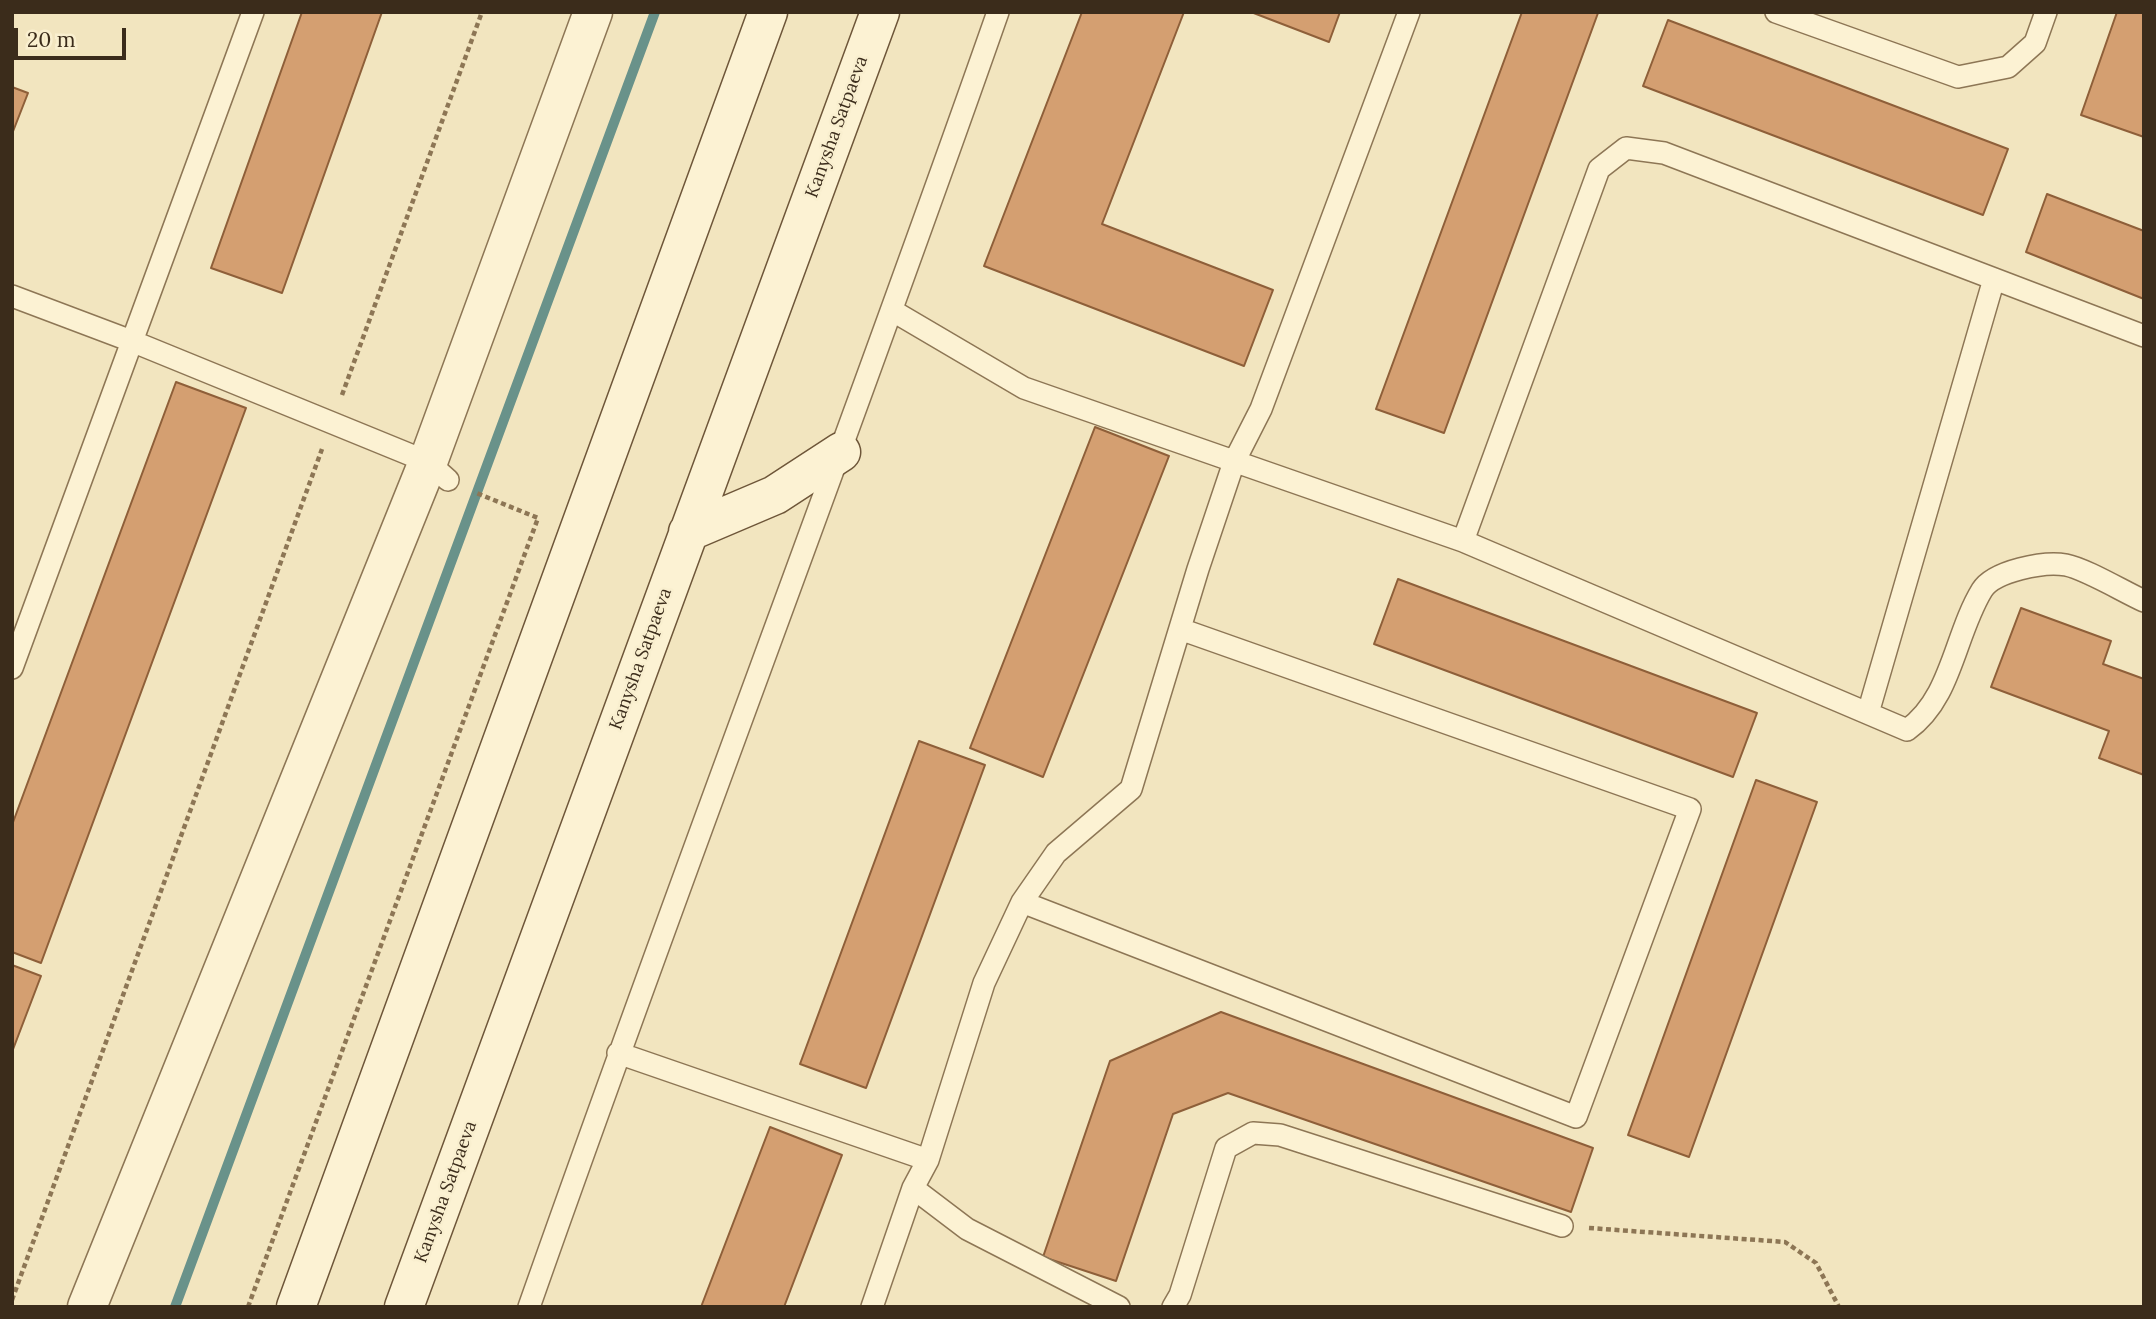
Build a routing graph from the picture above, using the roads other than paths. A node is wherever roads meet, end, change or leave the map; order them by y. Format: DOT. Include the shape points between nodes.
graph roads {
  1 [pos="253,12"];
  2 [pos="593,12"];
  3 [pos="768,12"];
  4 [pos="880,12"];
  5 [pos="998,12"];
  6 [pos="1409,12"];
  7 [pos="1776,12"];
  8 [pos="2046,12"];
  9 [pos="1994,279"];
  10 [pos="12,296"];
  11 [pos="893,311"];
  12 [pos="2144,337"];
  13 [pos="134,342"];
  14 [pos="841,452"];
  15 [pos="1234,462"];
  16 [pos="438,471"];
  17 [pos="688,533"];
  18 [pos="1463,541"];
  19 [pos="2144,601"];
  20 [pos="34,607"];
  21 [pos="12,612"];
  22 [pos="1180,629"];
  23 [pos="12,668"];
  24 [pos="1868,713"];
  25 [pos="1022,902"];
  26 [pos="618,1053"];
  27 [pos="928,1160"];
  28 [pos="913,1188"];
  29 [pos="1562,1226"];
  30 [pos="87,1307"];
  31 [pos="296,1307"];
  32 [pos="404,1307"];
  33 [pos="529,1307"];
  34 [pos="872,1307"];
  35 [pos="1119,1307"];
  36 [pos="1172,1307"];
  1 -- 13 [label="lane"];
  2 -- 16 [label="main road"];
  3 -- 31 [label="main road"];
  4 -- 17 [label="main road, Kanysha Satpaeva"];
  5 -- 11 [label="lane"];
  6 -- 15 [label="lane" via="1261,409"];
  7 -- 8 [label="lane" via="1958,77 2008,67 2035,43"];
  9 -- 12 [label="lane"];
  9 -- 18 [label="lane" via="1664,153 1626,148 1600,169"];
  9 -- 24 [label="lane"];
  10 -- 13 [label="lane"];
  11 -- 14 [label="lane"];
  11 -- 15 [label="lane" via="1024,388"];
  13 -- 16 [label="lane"];
  13 -- 20 [label="lane"];
  14 -- 17 [label="main road" via="775,495"];
  14 -- 26 [label="lane"];
  15 -- 18 [label="lane"];
  15 -- 22 [label="lane"];
  16 -- 30 [label="main road"];
  17 -- 32 [label="main road, Kanysha Satpaeva"];
  18 -- 24 [label="lane"];
  19 -- 24 [label="lane" via="2066,565 2022,566 1983,588 1924,718 1907,730"];
  20 -- 21 [label="lane"];
  20 -- 23 [label="lane"];
  22 -- 25 [label="lane" via="1130,789 1056,853"];
  22 -- 25 [label="lane" via="1690,809 1576,1117"];
  25 -- 27 [label="lane" via="984,983"];
  26 -- 27 [label="lane"];
  26 -- 33 [label="lane"];
  27 -- 28 [label="lane"];
  28 -- 34 [label="lane"];
  28 -- 35 [label="lane" via="967,1229"];
  29 -- 36 [label="lane" via="1280,1135 1253,1133 1227,1148 1180,1295"];
}
